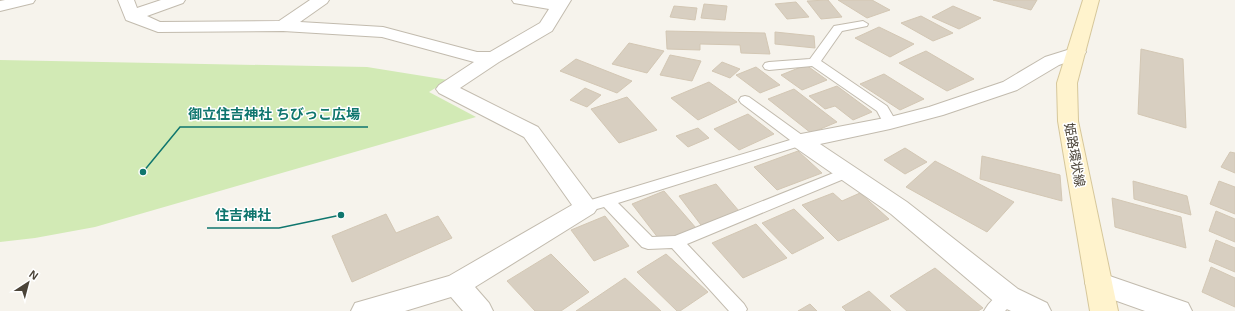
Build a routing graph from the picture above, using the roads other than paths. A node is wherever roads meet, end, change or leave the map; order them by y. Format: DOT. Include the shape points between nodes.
graph roads {
  1 [pos="27,0"];
  2 [pos="126,0"];
  3 [pos="177,0"];
  4 [pos="321,0"];
  5 [pos="520,0"];
  6 [pos="1091,0"];
  7 [pos="561,3"];
  8 [pos="0,6"];
  9 [pos="132,16"];
  10 [pos="864,24"];
  11 [pos="284,26"];
  12 [pos="1077,52"];
  13 [pos="493,58"];
  14 [pos="814,62"];
  15 [pos="770,66"];
  16 [pos="745,100"];
  17 [pos="890,123"];
  18 [pos="801,141"];
  19 [pos="846,174"];
  20 [pos="607,201"];
  21 [pos="586,207"];
  22 [pos="676,242"];
  23 [pos="1098,283"];
  24 [pos="457,285"];
  25 [pos="1000,304"];
  26 [pos="738,309"];
  27 [pos="365,311"];
  28 [pos="479,311"];
  29 [pos="1037,311"];
  30 [pos="1104,311"];
  31 [pos="1178,311"];
  1 -- 8 [label="street"];
  2 -- 9 [label="street"];
  3 -- 9 [label="street"];
  4 -- 11 [label="street"];
  5 -- 7 [label="street"];
  6 -- 12 [label="main road, 姫路環状線"];
  7 -- 13 [label="street" via="546,27"];
  9 -- 11 [label="street" via="158,27"];
  10 -- 14 [label="lane" via="838,28"];
  11 -- 13 [label="street" via="383,32 476,57"];
  12 -- 17 [label="street" via="1052,61 1010,86 936,111"];
  12 -- 23 [label="main road, 姫路環状線" via="1067,83 1068,121"];
  13 -- 21 [label="street" via="446,89 531,132"];
  14 -- 15 [label="lane"];
  14 -- 17 [label="lane" via="882,109"];
  16 -- 18 [label="lane"];
  17 -- 18 [label="street"];
  18 -- 19 [label="street"];
  18 -- 20 [label="lane"];
  19 -- 22 [label="lane"];
  19 -- 25 [label="street" via="899,208"];
  20 -- 21 [label="lane"];
  20 -- 22 [label="lane" via="648,243"];
  21 -- 24 [label="street"];
  22 -- 26 [label="lane"];
  23 -- 30 [label="main road, 姫路環状線"];
  23 -- 31 [label="street"];
  24 -- 27 [label="street"];
  24 -- 28 [label="street"];
  25 -- 29 [label="street"];
}
